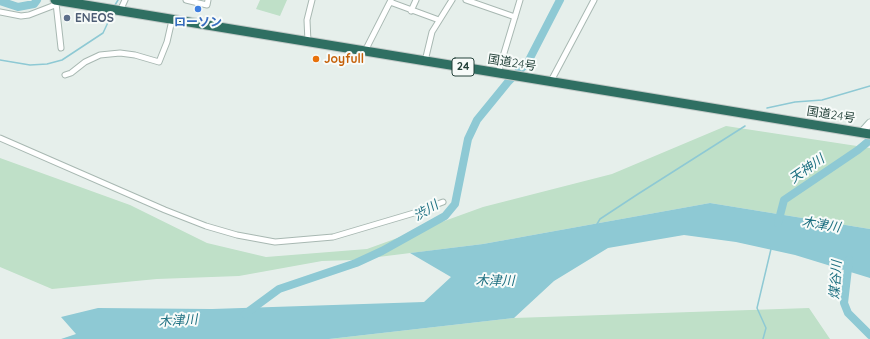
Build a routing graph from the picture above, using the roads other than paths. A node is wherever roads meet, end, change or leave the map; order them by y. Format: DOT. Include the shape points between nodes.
graph roads {
  1 [pos="124,0"];
  2 [pos="186,0"];
  3 [pos="208,0"];
  4 [pos="312,0"];
  5 [pos="416,0"];
  6 [pos="452,0"];
  7 [pos="466,0"];
  8 [pos="484,0"];
  9 [pos="520,0"];
  10 [pos="594,0"];
  11 [pos="56,1"];
  12 [pos="390,1"];
  13 [pos="481,6"];
  14 [pos="120,11"];
  15 [pos="411,11"];
  16 [pos="0,12"];
  17 [pos="515,17"];
  18 [pos="172,20"];
  19 [pos="439,20"];
  20 [pos="308,42"];
  21 [pos="61,48"];
  22 [pos="365,51"];
  23 [pos="425,61"];
  24 [pos="498,73"];
  25 [pos="65,75"];
  26 [pos="551,81"];
  27 [pos="870,123"];
  28 [pos="866,133"];
  29 [pos="0,138"];
  30 [pos="443,202"];
  1 -- 14 [label="street"];
  2 -- 3 [label="street" via="207,5"];
  4 -- 20 [label="street" via="307,20"];
  5 -- 15 [label="street"];
  6 -- 19 [label="street"];
  7 -- 13 [label="street"];
  8 -- 13 [label="street"];
  9 -- 17 [label="street"];
  10 -- 26 [label="street"];
  11 -- 14 [label="highway, 国道24号 / 24"];
  11 -- 16 [label="street" via="30,15"];
  11 -- 21 [label="street"];
  12 -- 15 [label="street"];
  12 -- 22 [label="street"];
  13 -- 17 [label="street"];
  14 -- 18 [label="highway, 国道24号 / 24"];
  15 -- 19 [label="street"];
  17 -- 24 [label="street"];
  18 -- 20 [label="highway, 国道24号 / 24"];
  18 -- 25 [label="street" via="159,62 135,54 100,55"];
  19 -- 23 [label="street" via="432,32"];
  20 -- 22 [label="highway, 国道24号 / 24"];
  22 -- 23 [label="highway, 国道24号 / 24"];
  23 -- 24 [label="highway, 国道24号 / 24"];
  24 -- 26 [label="highway, 国道24号 / 24"];
  26 -- 28 [label="highway, 国道24号 / 24"];
  27 -- 28 [label="street"];
  29 -- 30 [label="street" via="199,224 275,242 333,237"];
}
